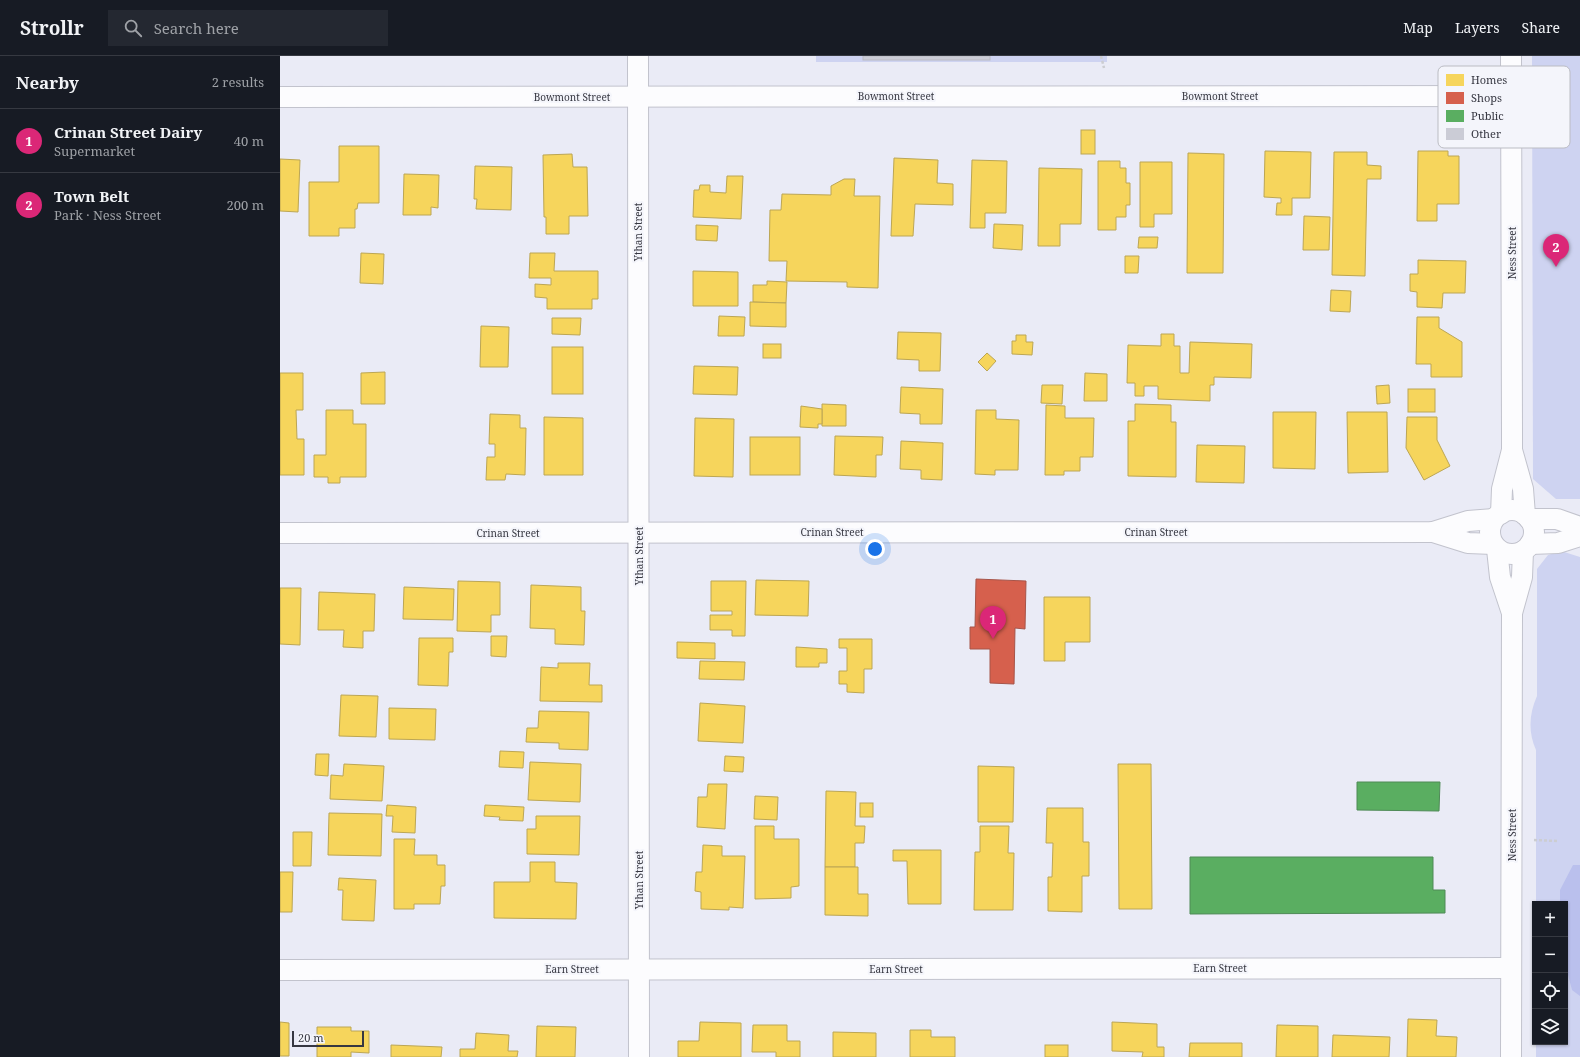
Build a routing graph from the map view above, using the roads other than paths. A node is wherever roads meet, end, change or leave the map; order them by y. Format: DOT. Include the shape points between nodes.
graph roads {
  1 [pos="638,56"];
  2 [pos="1511,56"];
  3 [pos="1511,66"];
  4 [pos="1438,96"];
  5 [pos="280,97"];
  6 [pos="638,97"];
  7 [pos="1512,148"];
  8 [pos="1512,450"];
  9 [pos="1498,516"];
  10 [pos="1527,517"];
  11 [pos="1580,527"];
  12 [pos="639,532"];
  13 [pos="1433,532"];
  14 [pos="280,533"];
  15 [pos="1580,536"];
  16 [pos="1495,546"];
  17 [pos="1526,548"];
  18 [pos="1512,613"];
  19 [pos="1511,968"];
  20 [pos="639,969"];
  21 [pos="280,970"];
  22 [pos="639,1057"];
  23 [pos="1511,1057"];
  1 -- 6 [label="street, Ythan Street"];
  2 -- 3 [label="street, Ness Street"];
  4 -- 6 [label="street, Bowmont Street"];
  5 -- 6 [label="street, Bowmont Street"];
  6 -- 12 [label="street, Ythan Street"];
  7 -- 8 [label="street, Ness Street"];
  8 -- 9 [label="street, Ness Street"];
  8 -- 10 [label="street, Ness Street" via="1523,489"];
  9 -- 10 [label="street" via="1513,511"];
  9 -- 13 [label="street, Crinan Street" via="1468,521"];
  9 -- 16 [label="street" via="1490,531"];
  10 -- 11 [label="street" via="1557,519"];
  10 -- 17 [label="street" via="1534,532"];
  12 -- 13 [label="street, Crinan Street"];
  12 -- 14 [label="street, Crinan Street"];
  12 -- 20 [label="street, Ythan Street"];
  13 -- 16 [label="street, Crinan Street" via="1468,543"];
  15 -- 17 [label="street" via="1558,543"];
  16 -- 17 [label="street" via="1505,553 1514,554"];
  16 -- 18 [label="street, Ness Street" via="1500,577"];
  17 -- 18 [label="street, Ness Street" via="1522,577"];
  18 -- 19 [label="street, Ness Street"];
  19 -- 20 [label="street, Earn Street"];
  19 -- 23 [label="street, Ness Street"];
  20 -- 21 [label="street, Earn Street"];
  20 -- 22 [label="street, Ythan Street"];
}
